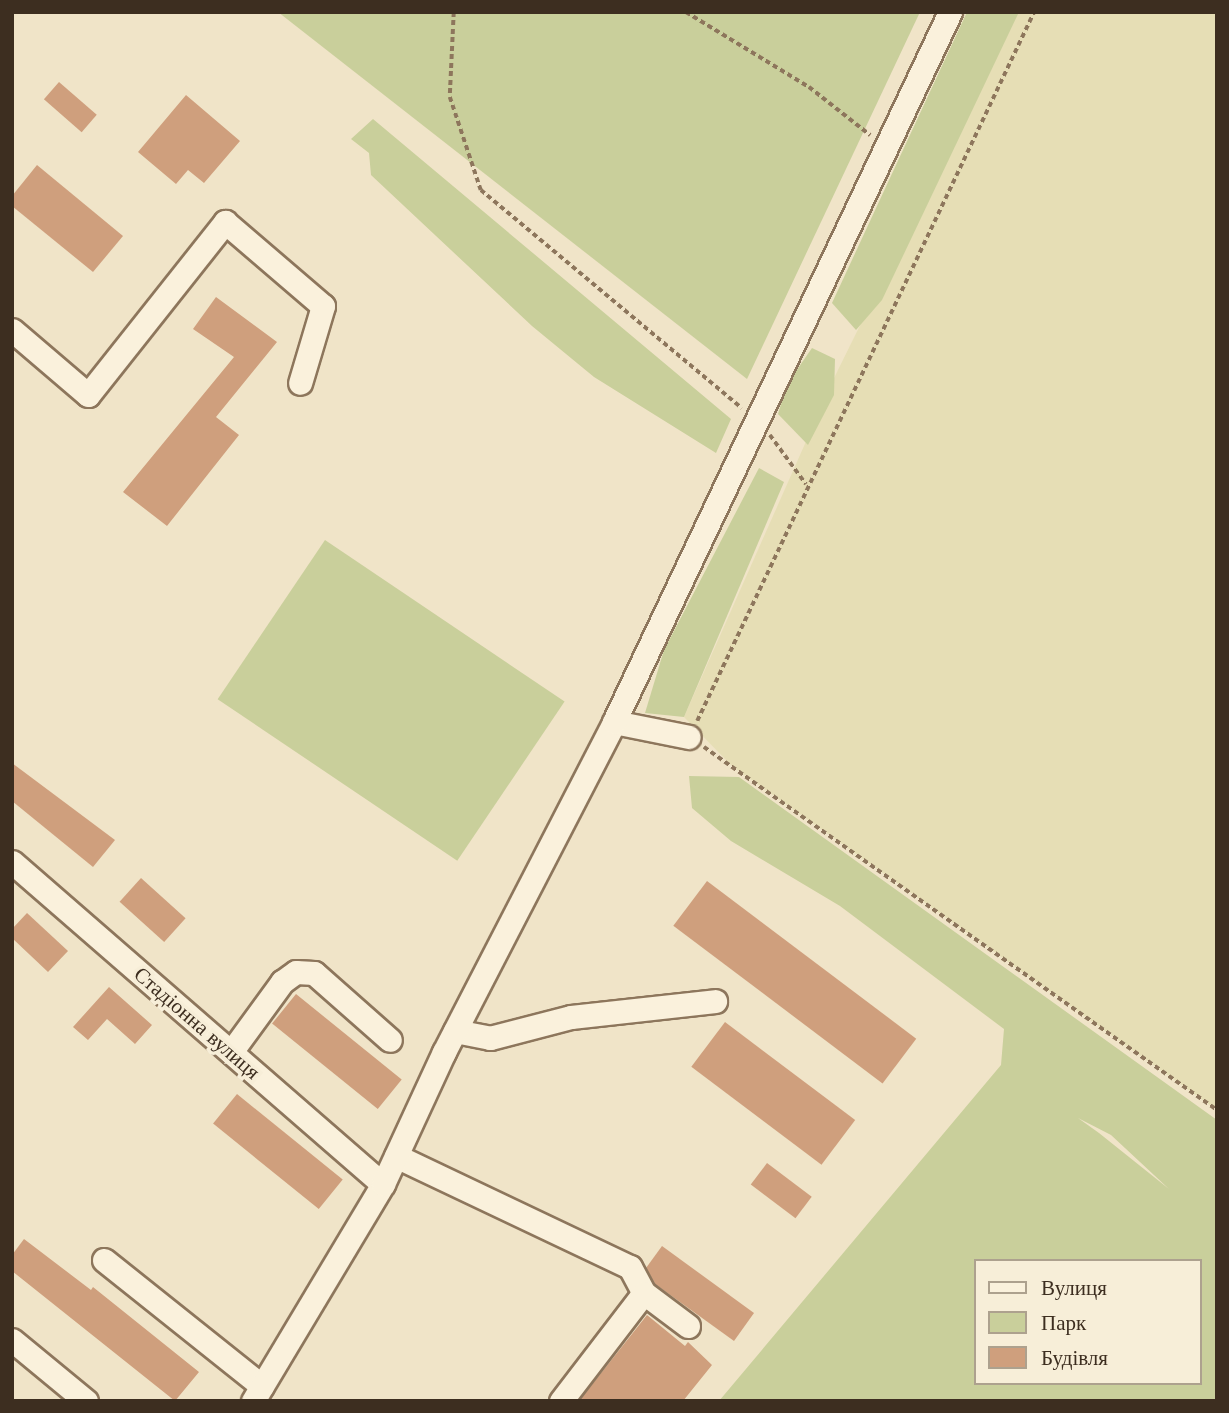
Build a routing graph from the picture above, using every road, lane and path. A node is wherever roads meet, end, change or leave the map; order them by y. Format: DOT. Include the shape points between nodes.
graph roads {
  1 [pos="454,12"];
  2 [pos="686,12"];
  3 [pos="950,12"];
  4 [pos="1034,12"];
  5 [pos="886,147"];
  6 [pos="12,330"];
  7 [pos="300,383"];
  8 [pos="756,421"];
  9 [pos="806,484"];
  10 [pos="614,722"];
  11 [pos="689,737"];
  12 [pos="12,862"];
  13 [pos="715,1001"];
  14 [pos="455,1031"];
  15 [pos="390,1040"];
  16 [pos="231,1052"];
  17 [pos="1217,1110"];
  18 [pos="396,1156"];
  19 [pos="383,1184"];
  20 [pos="104,1260"];
  21 [pos="644,1293"];
  22 [pos="688,1326"];
  23 [pos="12,1340"];
  24 [pos="258,1394"];
  25 [pos="86,1401"];
  26 [pos="561,1401"];
  1 -- 8 [label="path" via="450,96 481,190"];
  2 -- 5 [label="path" via="809,87"];
  3 -- 5 [label="street"];
  4 -- 9 [label="path"];
  5 -- 8 [label="street"];
  6 -- 7 [label="street" via="88,395 225,222 323,306"];
  8 -- 9 [label="path" via="783,447"];
  8 -- 10 [label="street"];
  9 -- 11 [label="path"];
  10 -- 11 [label="street"];
  10 -- 14 [label="street"];
  11 -- 17 [label="path"];
  12 -- 16 [label="street, Стадіонна вулиця"];
  13 -- 14 [label="street" via="571,1017 490,1038"];
  14 -- 18 [label="street"];
  15 -- 16 [label="street" via="314,972 296,972 282,982"];
  16 -- 19 [label="street, Стадіонна вулиця"];
  18 -- 19 [label="street"];
  18 -- 21 [label="street" via="630,1267"];
  19 -- 24 [label="street"];
  20 -- 24 [label="street"];
  21 -- 22 [label="street"];
  21 -- 26 [label="street"];
  23 -- 25 [label="street"];
}
